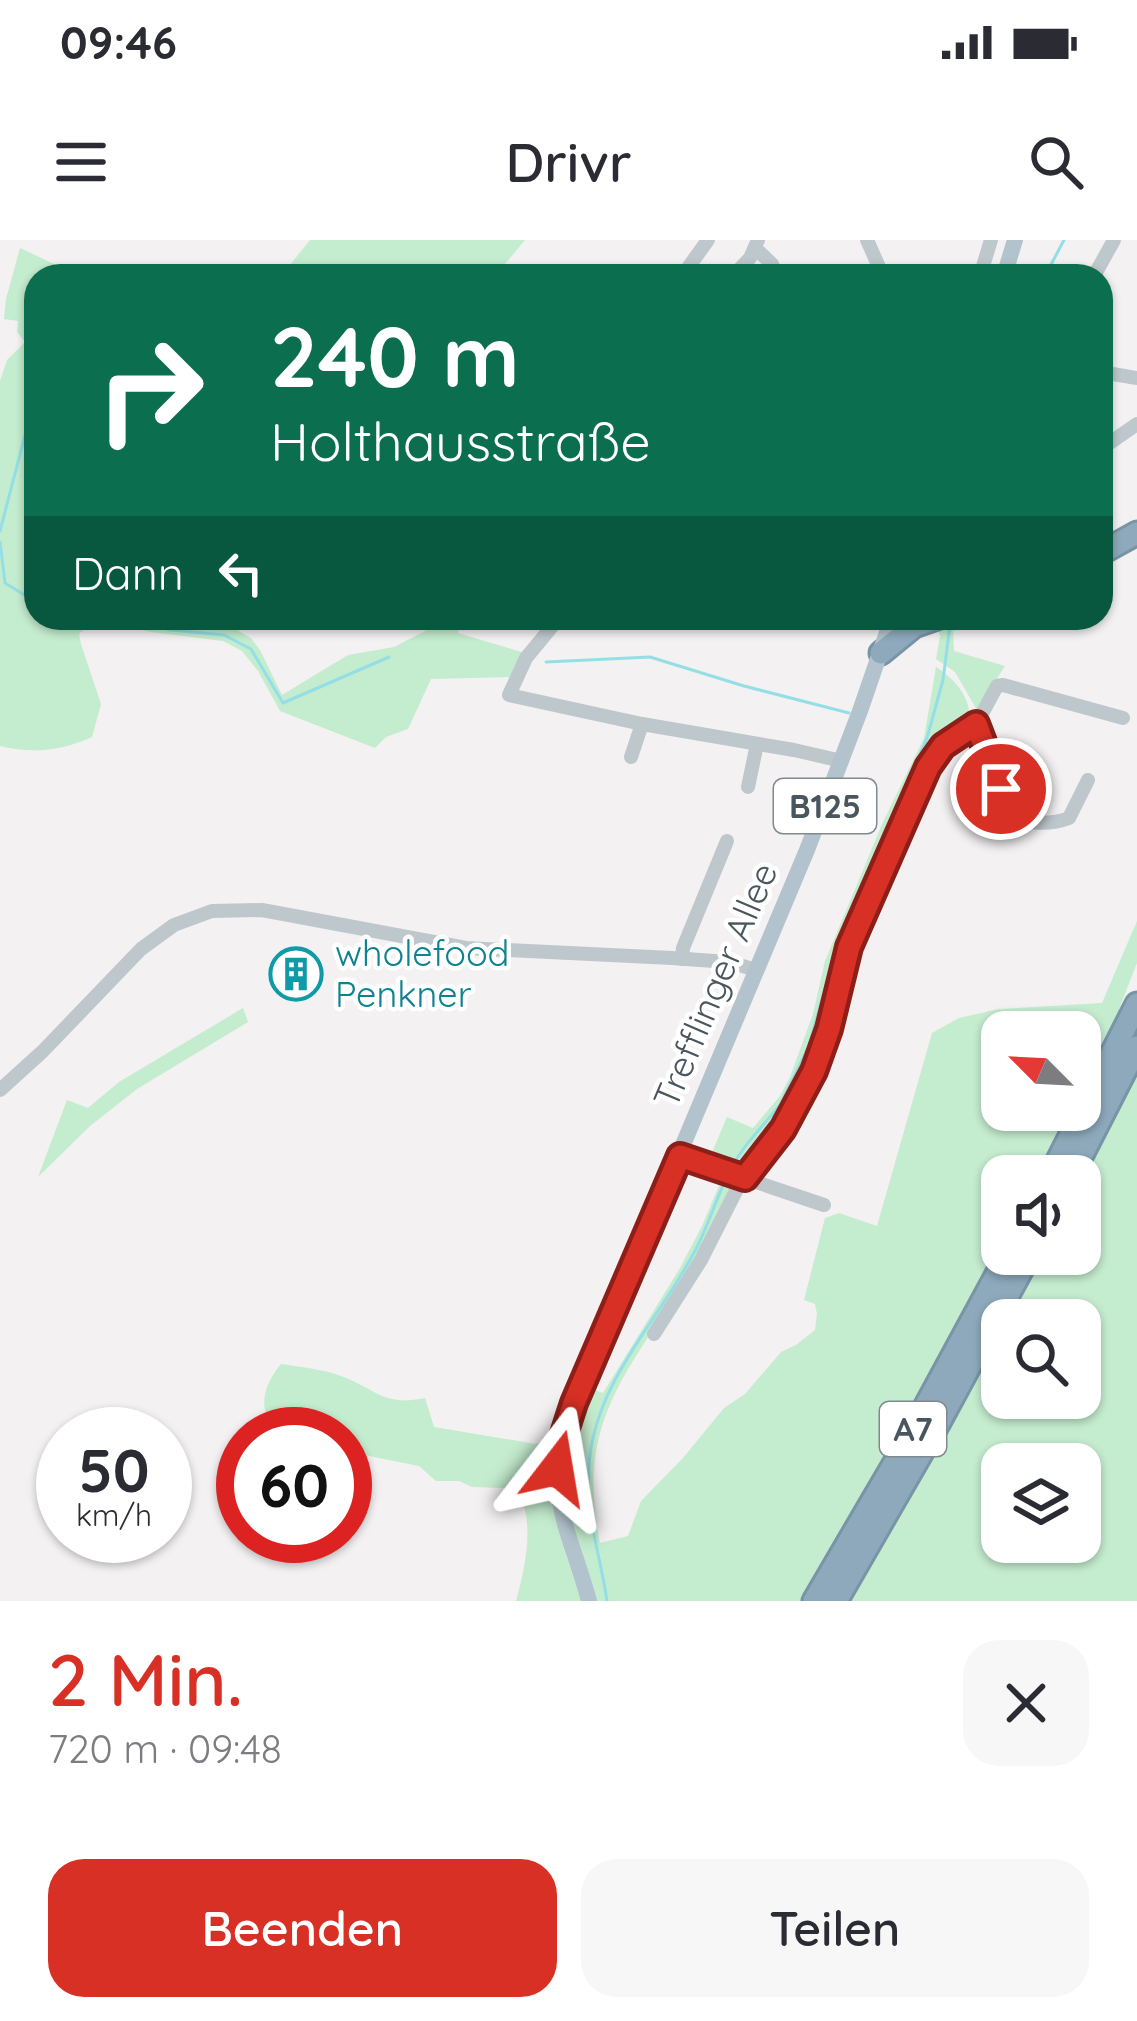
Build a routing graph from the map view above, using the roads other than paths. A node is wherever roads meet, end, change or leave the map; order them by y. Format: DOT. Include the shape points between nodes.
graph roads {
  1 [pos="1137,518"];
  2 [pos="1119,542"];
  3 [pos="550,630"];
  4 [pos="888,630"];
  5 [pos="909,630"];
  6 [pos="881,653"];
  7 [pos="1123,718"];
  8 [pos="641,724"];
  9 [pos="976,724"];
  10 [pos="757,744"];
  11 [pos="631,757"];
  12 [pos="842,761"];
  13 [pos="1088,780"];
  14 [pos="748,787"];
  15 [pos="727,841"];
  16 [pos="682,958"];
  17 [pos="754,969"];
  18 [pos="1137,980"];
  19 [pos="1137,1004"];
  20 [pos="1137,1047"];
  21 [pos="1112,1054"];
  22 [pos="0,1090"];
  23 [pos="1061,1155"];
  24 [pos="1082,1155"];
  25 [pos="680,1156"];
  26 [pos="734,1175"];
  27 [pos="824,1205"];
  28 [pos="997,1275"];
  29 [pos="1019,1275"];
  30 [pos="654,1334"];
  31 [pos="589,1601"];
  32 [pos="814,1601"];
  33 [pos="836,1601"];
  1 -- 2 [label="highway"];
  3 -- 8 [label="street" via="508,694"];
  4 -- 6 [label="main road, Trefflinger Allee / B125"];
  5 -- 6 [label="highway"];
  6 -- 12 [label="main road, Trefflinger Allee / B125"];
  7 -- 9 [label="street" via="1003,685"];
  8 -- 10 [label="street"];
  8 -- 11 [label="street"];
  9 -- 13 [label="street" via="1013,815 1050,823 1069,818"];
  9 -- 26 [label="street" via="928,767 849,947 814,1071 783,1129"];
  10 -- 12 [label="street"];
  10 -- 14 [label="street"];
  12 -- 17 [label="main road, Trefflinger Allee / B125"];
  15 -- 16 [label="street"];
  16 -- 17 [label="street"];
  16 -- 22 [label="street" via="479,949 262,910 212,911 141,949"];
  17 -- 25 [label="main road, Trefflinger Allee / B125"];
  18 -- 21 [label="highway"];
  19 -- 21 [label="highway"];
  20 -- 24 [label="highway"];
  21 -- 23 [label="highway"];
  25 -- 26 [label="street"];
  25 -- 31 [label="main road, Trefflinger Allee / B125" via="562,1440 558,1502"];
  26 -- 27 [label="street"];
  26 -- 30 [label="street" via="736,1189"];
  28 -- 32 [label="highway, A7"];
  29 -- 33 [label="highway, A7"];
}
